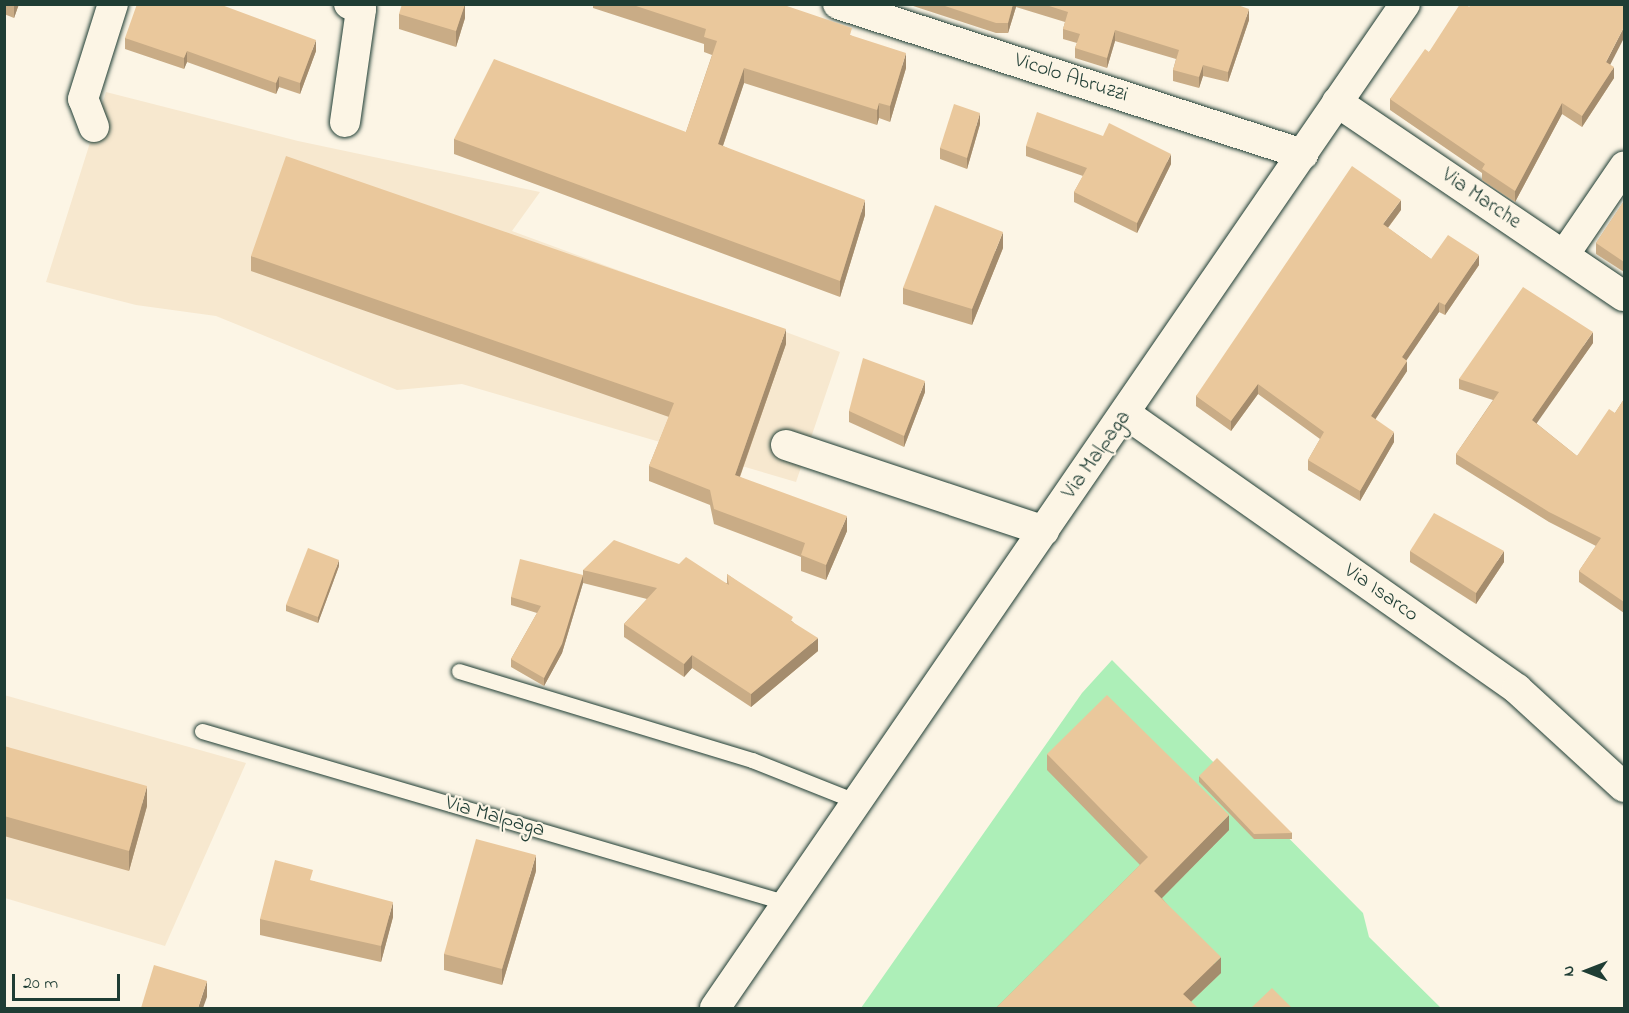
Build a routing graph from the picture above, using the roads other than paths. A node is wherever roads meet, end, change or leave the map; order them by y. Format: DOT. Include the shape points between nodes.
graph roads {
  1 [pos="113,4"];
  2 [pos="838,4"];
  3 [pos="1405,4"];
  4 [pos="358,6"];
  5 [pos="1337,102"];
  6 [pos="345,122"];
  7 [pos="94,128"];
  8 [pos="1303,154"];
  9 [pos="1624,167"];
  10 [pos="1564,255"];
  11 [pos="1624,296"];
  12 [pos="1126,414"];
  13 [pos="786,445"];
  14 [pos="1044,531"];
  15 [pos="459,671"];
  16 [pos="202,731"];
  17 [pos="1624,787"];
  18 [pos="855,801"];
  19 [pos="787,903"];
  20 [pos="715,1008"];
  1 -- 7 [label="street" via="83,99"];
  2 -- 8 [label="street, Vicolo Abruzzi"];
  3 -- 5 [label="street, Via Malpaga"];
  4 -- 6 [label="street"];
  5 -- 8 [label="street, Via Malpaga"];
  5 -- 10 [label="street, Via Marche"];
  8 -- 12 [label="street, Via Malpaga"];
  9 -- 10 [label="street"];
  10 -- 11 [label="street, Via Marche"];
  12 -- 14 [label="street, Via Malpaga"];
  12 -- 17 [label="street, Via Isarco" via="1516,689"];
  13 -- 14 [label="street"];
  14 -- 18 [label="street, Via Malpaga"];
  15 -- 18 [label="lane" via="752,760"];
  16 -- 19 [label="lane, Via Malpaga"];
  18 -- 19 [label="street, Via Malpaga"];
  19 -- 20 [label="street, Via Malpaga"];
}
